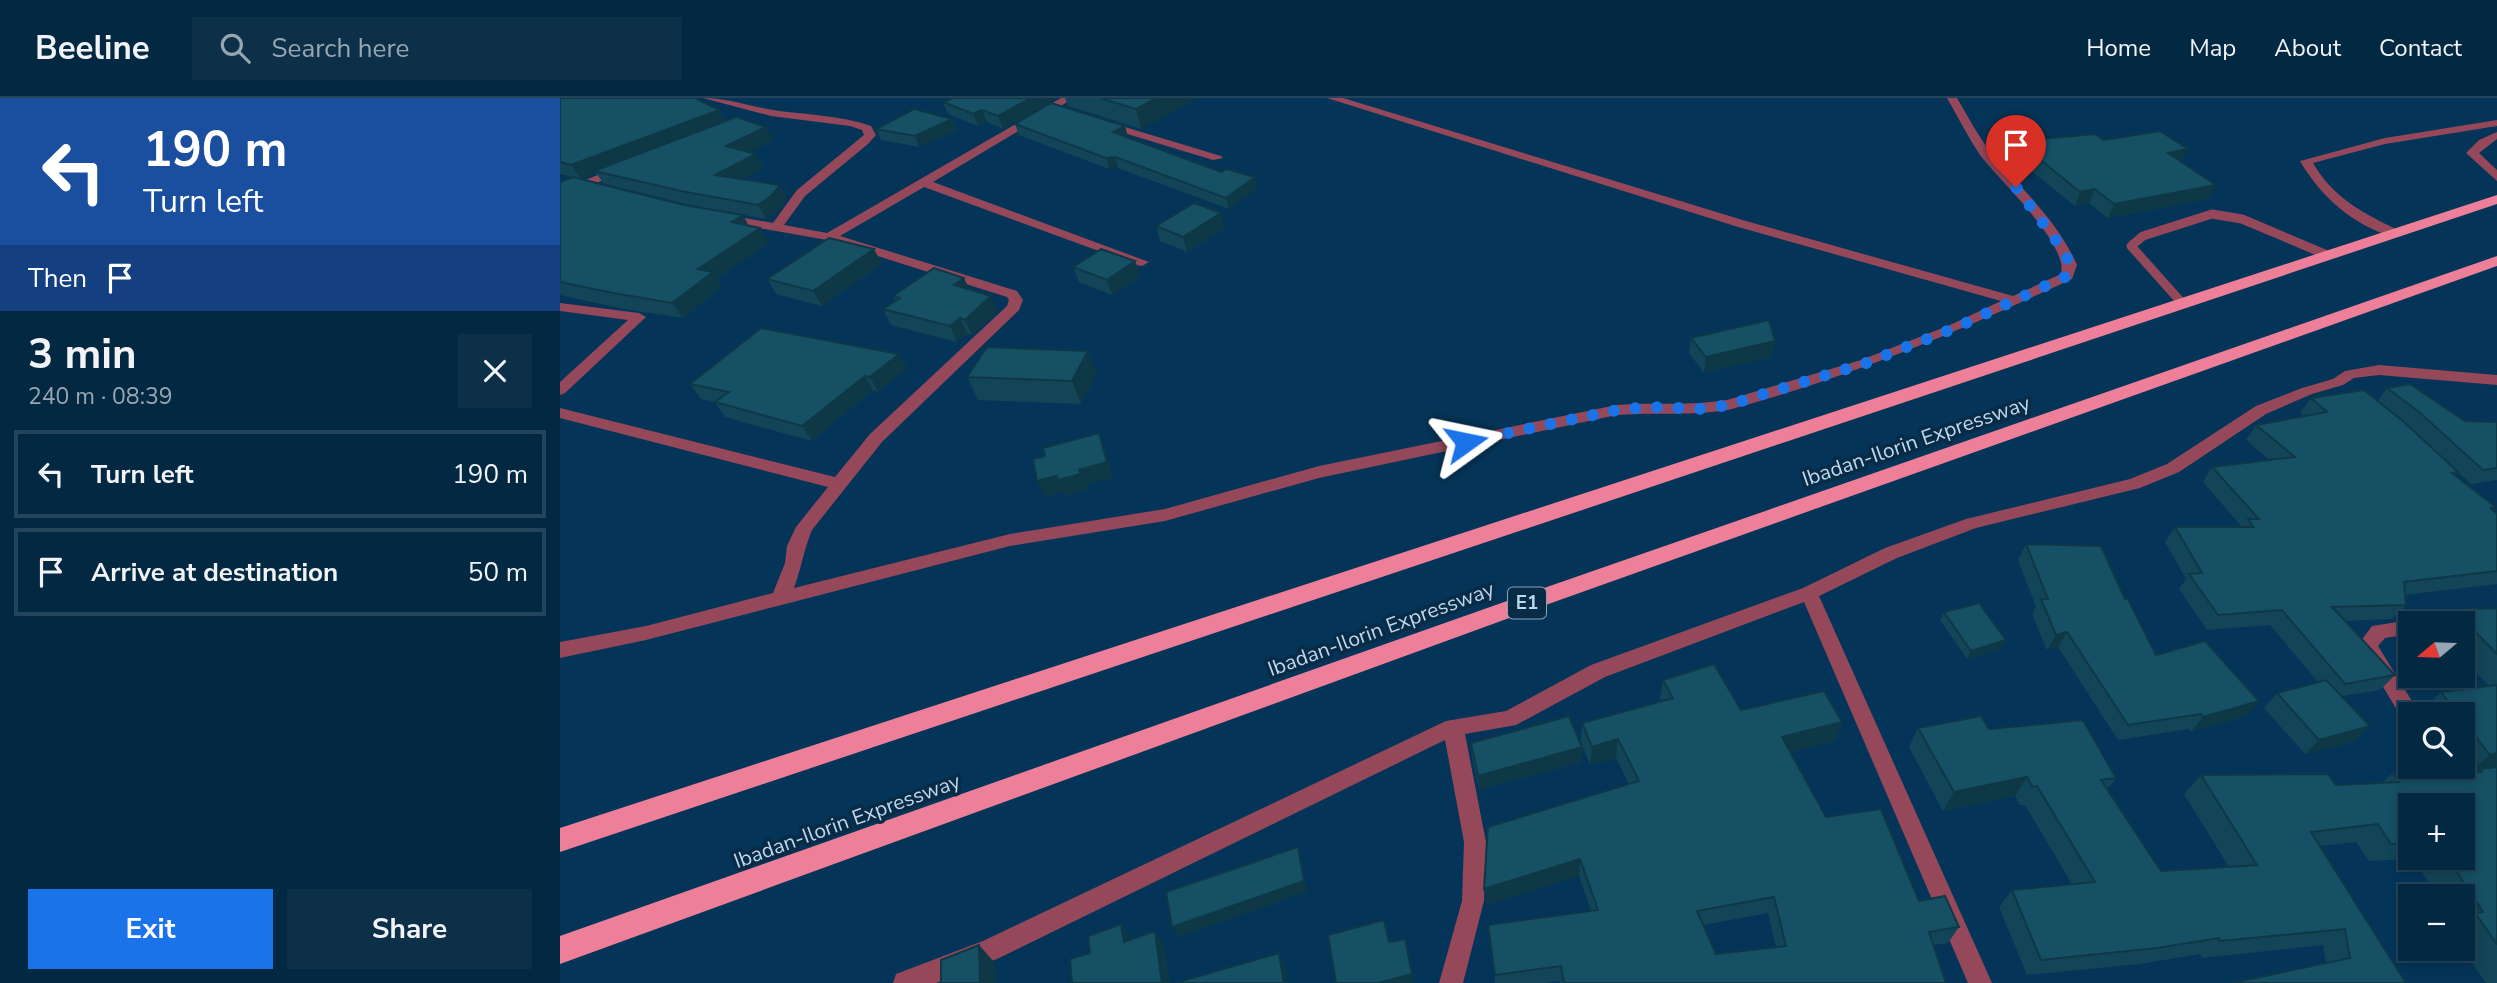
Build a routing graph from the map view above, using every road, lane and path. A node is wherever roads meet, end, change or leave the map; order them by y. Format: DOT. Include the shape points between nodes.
graph roads {
  1 [pos="708,98"];
  2 [pos="1069,98"];
  3 [pos="1332,98"];
  4 [pos="1952,98"];
  5 [pos="1052,107"];
  6 [pos="1064,111"];
  7 [pos="771,113"];
  8 [pos="1090,119"];
  9 [pos="747,123"];
  10 [pos="2497,123"];
  11 [pos="2497,135"];
  12 [pos="1217,158"];
  13 [pos="639,164"];
  14 [pos="2497,177"];
  15 [pos="560,180"];
  16 [pos="922,182"];
  17 [pos="580,185"];
  18 [pos="605,191"];
  19 [pos="560,194"];
  20 [pos="2497,198"];
  21 [pos="708,215"];
  22 [pos="776,228"];
  23 [pos="2393,233"];
  24 [pos="829,237"];
  25 [pos="2327,255"];
  26 [pos="2497,261"];
  27 [pos="1142,262"];
  28 [pos="2012,300"];
  29 [pos="2182,303"];
  30 [pos="560,307"];
  31 [pos="2497,380"];
  32 [pos="2338,383"];
  33 [pos="560,390"];
  34 [pos="2354,396"];
  35 [pos="560,413"];
  36 [pos="839,484"];
  37 [pos="1809,593"];
  38 [pos="780,600"];
  39 [pos="2398,629"];
  40 [pos="560,650"];
  41 [pos="2403,702"];
  42 [pos="1453,727"];
  43 [pos="560,840"];
  44 [pos="560,950"];
  45 [pos="905,983"];
  46 [pos="1451,983"];
  47 [pos="1980,983"];
  1 -- 7 [label="street"];
  2 -- 5 [label="street"];
  3 -- 28 [label="street" via="1742,224"];
  4 -- 28 [label="street" via="1986,153 2031,204 2070,265 2067,276"];
  5 -- 6 [label="street"];
  5 -- 16 [label="street"];
  7 -- 9 [label="street"];
  7 -- 22 [label="street" via="852,123 867,128 870,135 801,193"];
  8 -- 12 [label="street"];
  10 -- 23 [label="street" via="2385,141 2306,161 2329,197"];
  11 -- 14 [label="street" via="2472,153"];
  13 -- 17 [label="street"];
  15 -- 17 [label="street"];
  16 -- 24 [label="street"];
  16 -- 27 [label="street"];
  17 -- 18 [label="street"];
  17 -- 19 [label="street"];
  20 -- 23 [label="highway"];
  21 -- 22 [label="street"];
  22 -- 24 [label="street"];
  23 -- 25 [label="highway"];
  24 -- 36 [label="street" via="1016,299 1014,307 876,438"];
  25 -- 29 [label="highway"];
  25 -- 29 [label="lane" via="2242,219 2212,214 2143,236 2131,246"];
  26 -- 44 [label="highway, Ibadan-Ilorin Expressway / E1"];
  28 -- 38 [label="street" via="1866,363 1728,405 1617,410 1320,472 1165,515 1010,540"];
  29 -- 43 [label="highway"];
  30 -- 33 [label="street" via="639,317"];
  31 -- 32 [label="street" via="2379,370 2350,374"];
  32 -- 34 [label="street"];
  32 -- 37 [label="street" via="2261,410 2173,468 2134,484 1972,523 1891,553"];
  35 -- 36 [label="street"];
  36 -- 38 [label="street" via="805,527"];
  37 -- 42 [label="street" via="1598,671 1509,719"];
  37 -- 47 [label="street"];
  38 -- 40 [label="street"];
  39 -- 41 [label="street" via="2379,631 2368,645"];
  42 -- 45 [label="street" via="989,951"];
  42 -- 46 [label="street" via="1475,842 1473,901"];
}
